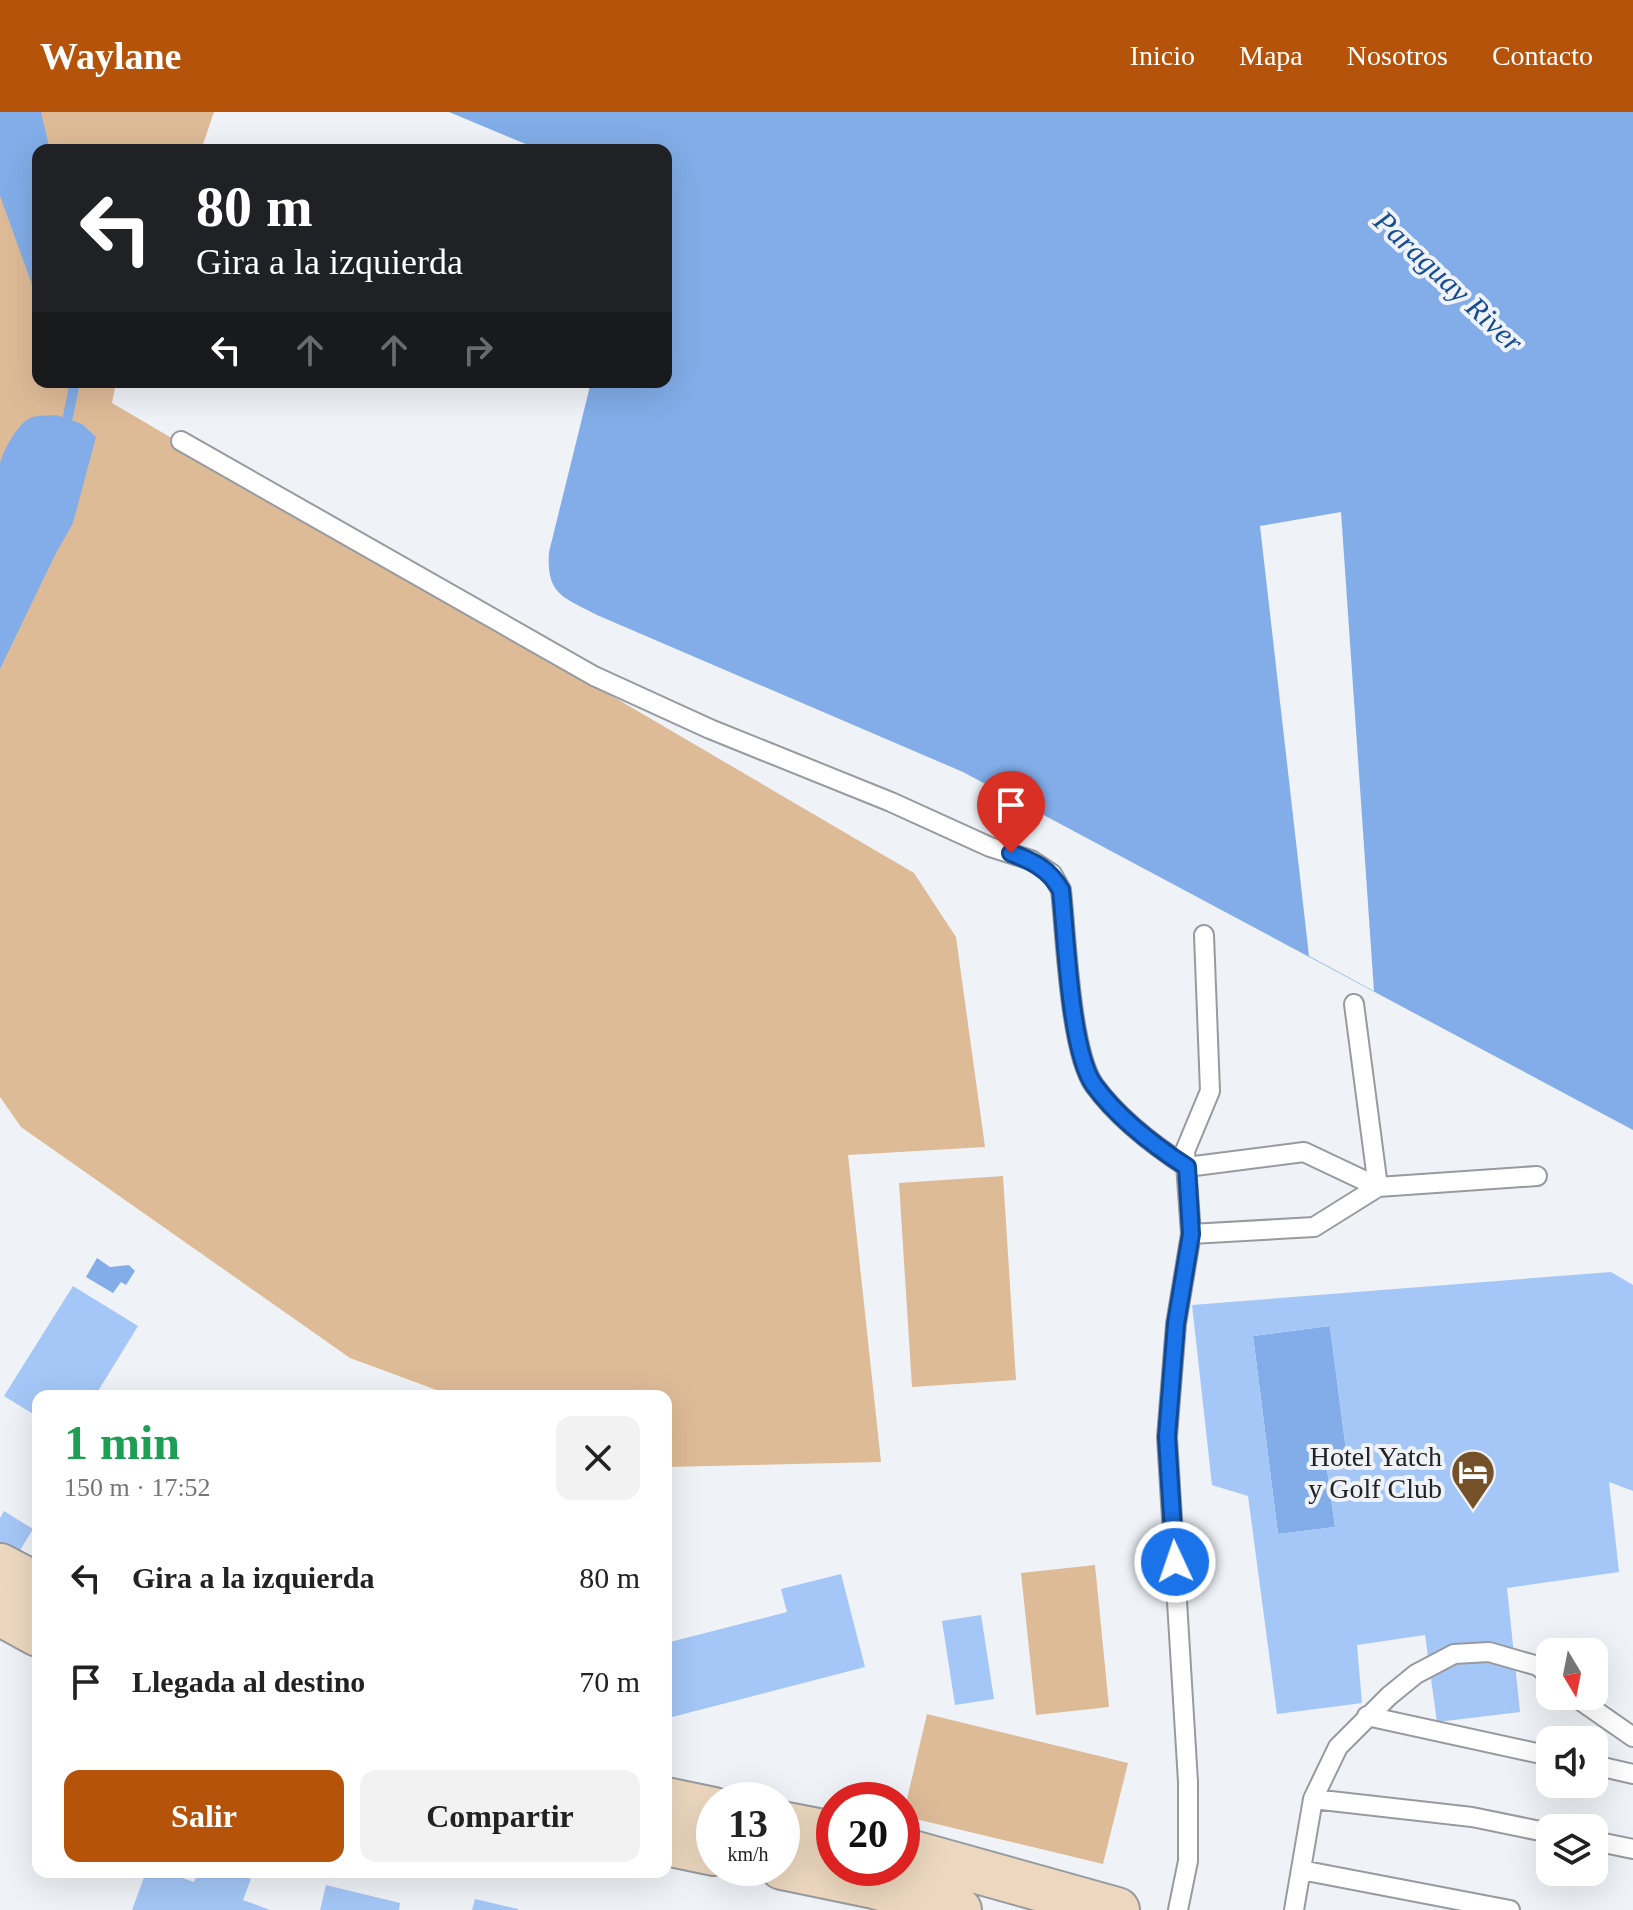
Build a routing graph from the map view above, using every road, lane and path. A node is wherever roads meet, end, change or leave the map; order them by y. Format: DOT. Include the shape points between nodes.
graph roads {
  1 [pos="181,441"];
  2 [pos="1204,935"];
  3 [pos="1354,1004"];
  4 [pos="1187,1167"];
  5 [pos="1537,1176"];
  6 [pos="1378,1187"];
  7 [pos="1191,1234"];
  8 [pos="0,1566"];
  9 [pos="32,1583"];
  10 [pos="0,1613"];
  11 [pos="32,1631"];
  12 [pos="1536,1665"];
  13 [pos="1594,1710"];
  14 [pos="1367,1716"];
  15 [pos="1633,1737"];
  16 [pos="1536,1753"];
  17 [pos="1608,1768"];
  18 [pos="1633,1774"];
  19 [pos="1313,1799"];
  20 [pos="672,1801"];
  21 [pos="696,1806"];
  22 [pos="1536,1830"];
  23 [pos="672,1844"];
  24 [pos="1608,1844"];
  25 [pos="696,1849"];
  26 [pos="1633,1849"];
  27 [pos="920,1855"];
  28 [pos="1301,1870"];
  29 [pos="800,1871"];
  30 [pos="959,1910"];
  31 [pos="1117,1910"];
  32 [pos="1178,1910"];
  33 [pos="1294,1910"];
  34 [pos="1510,1910"];
  1 -- 4 [label="lane" via="594,676 1031,860 1052,874 1061,890 1077,1043 1092,1083 1151,1143"];
  2 -- 4 [label="lane" via="1210,1091 1185,1151"];
  3 -- 6 [label="lane"];
  4 -- 6 [label="lane" via="1304,1152"];
  4 -- 7 [label="lane"];
  5 -- 6 [label="lane"];
  6 -- 7 [label="lane" via="1314,1227"];
  7 -- 32 [label="lane" via="1176,1324 1167,1437 1188,1782 1188,1861"];
  8 -- 9 [label="main road"];
  10 -- 11 [label="main road"];
  12 -- 14 [label="lane" via="1489,1652 1454,1654 1416,1674"];
  13 -- 15 [label="lane"];
  14 -- 16 [label="lane"];
  14 -- 19 [label="lane" via="1338,1747"];
  17 -- 18 [label="lane"];
  19 -- 22 [label="lane" via="1472,1817"];
  19 -- 28 [label="lane"];
  20 -- 21 [label="main road"];
  23 -- 25 [label="main road"];
  24 -- 26 [label="lane"];
  27 -- 31 [label="main road"];
  28 -- 33 [label="lane"];
  28 -- 34 [label="lane"];
  29 -- 30 [label="main road"];
}
